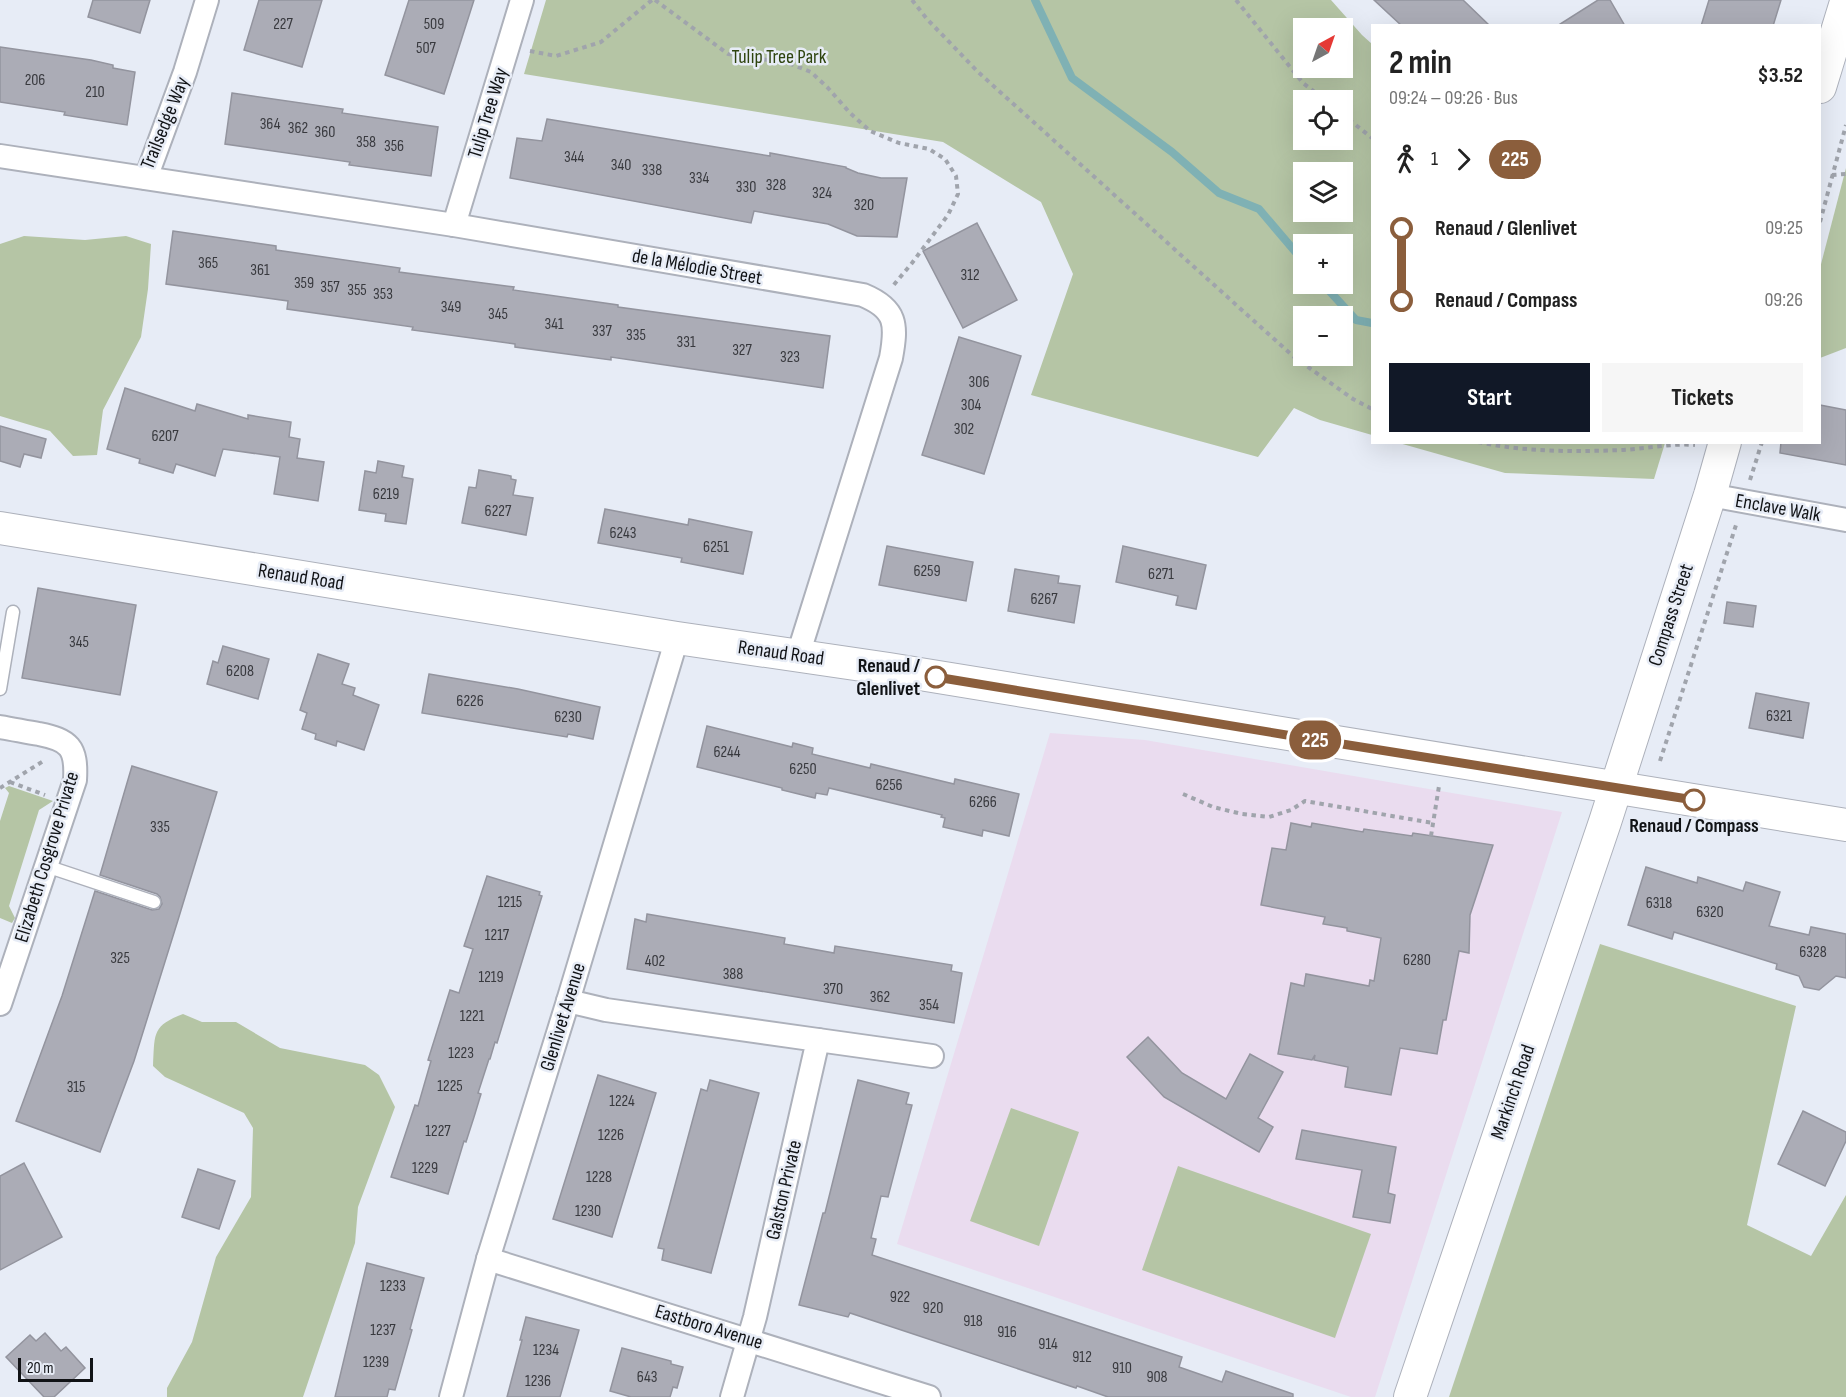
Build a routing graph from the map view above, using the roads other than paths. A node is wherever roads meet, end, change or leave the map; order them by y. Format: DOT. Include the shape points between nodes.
graph roads {
  1 [pos="207,0"];
  2 [pos="522,0"];
  3 [pos="1846,2"];
  4 [pos="1821,84"];
  5 [pos="0,156"];
  6 [pos="146,177"];
  7 [pos="454,225"];
  8 [pos="1724,445"];
  9 [pos="1710,495"];
  10 [pos="1846,520"];
  11 [pos="0,528"];
  12 [pos="13,612"];
  13 [pos="677,638"];
  14 [pos="798,655"];
  15 [pos="0,689"];
  16 [pos="0,727"];
  17 [pos="1616,787"];
  18 [pos="1846,825"];
  19 [pos="46,866"];
  20 [pos="154,902"];
  21 [pos="568,1001"];
  22 [pos="0,1004"];
  23 [pos="818,1040"];
  24 [pos="932,1056"];
  25 [pos="488,1259"];
  26 [pos="750,1340"];
  27 [pos="451,1397"];
  28 [pos="732,1397"];
  29 [pos="929,1397"];
  30 [pos="1410,1397"];
  1 -- 6 [label="street, Trailsedge Way"];
  2 -- 7 [label="street, Tulip Tree Way"];
  3 -- 4 [label="street"];
  5 -- 6 [label="street, Trailsedge Way"];
  6 -- 7 [label="street, de la Mélodie Street"];
  7 -- 14 [label="street, de la Mélodie Street" via="863,295 878,301 890,313 895,333 891,358"];
  8 -- 9 [label="street, Compass Street"];
  9 -- 10 [label="street, Enclave Walk"];
  9 -- 17 [label="street, Compass Street"];
  11 -- 13 [label="street, Renaud Road"];
  12 -- 15 [label="lane"];
  13 -- 14 [label="street, Renaud Road"];
  13 -- 21 [label="street, Glenlivet Avenue"];
  14 -- 17 [label="street, Renaud Road"];
  16 -- 19 [label="street, Elizabeth Cosgrove Private" via="60,739 69,746 76,762 75,780"];
  17 -- 18 [label="street, Renaud Road"];
  17 -- 30 [label="street, Markinch Road"];
  19 -- 20 [label="lane"];
  19 -- 22 [label="street, Elizabeth Cosgrove Private"];
  21 -- 23 [label="street" via="606,1010"];
  21 -- 25 [label="street, Glenlivet Avenue"];
  23 -- 24 [label="street"];
  23 -- 26 [label="street, Galston Private"];
  25 -- 26 [label="street, Eastboro Avenue"];
  25 -- 27 [label="street, Glenlivet Avenue"];
  26 -- 28 [label="street, Galston Private"];
  26 -- 29 [label="street, Eastboro Avenue"];
}
